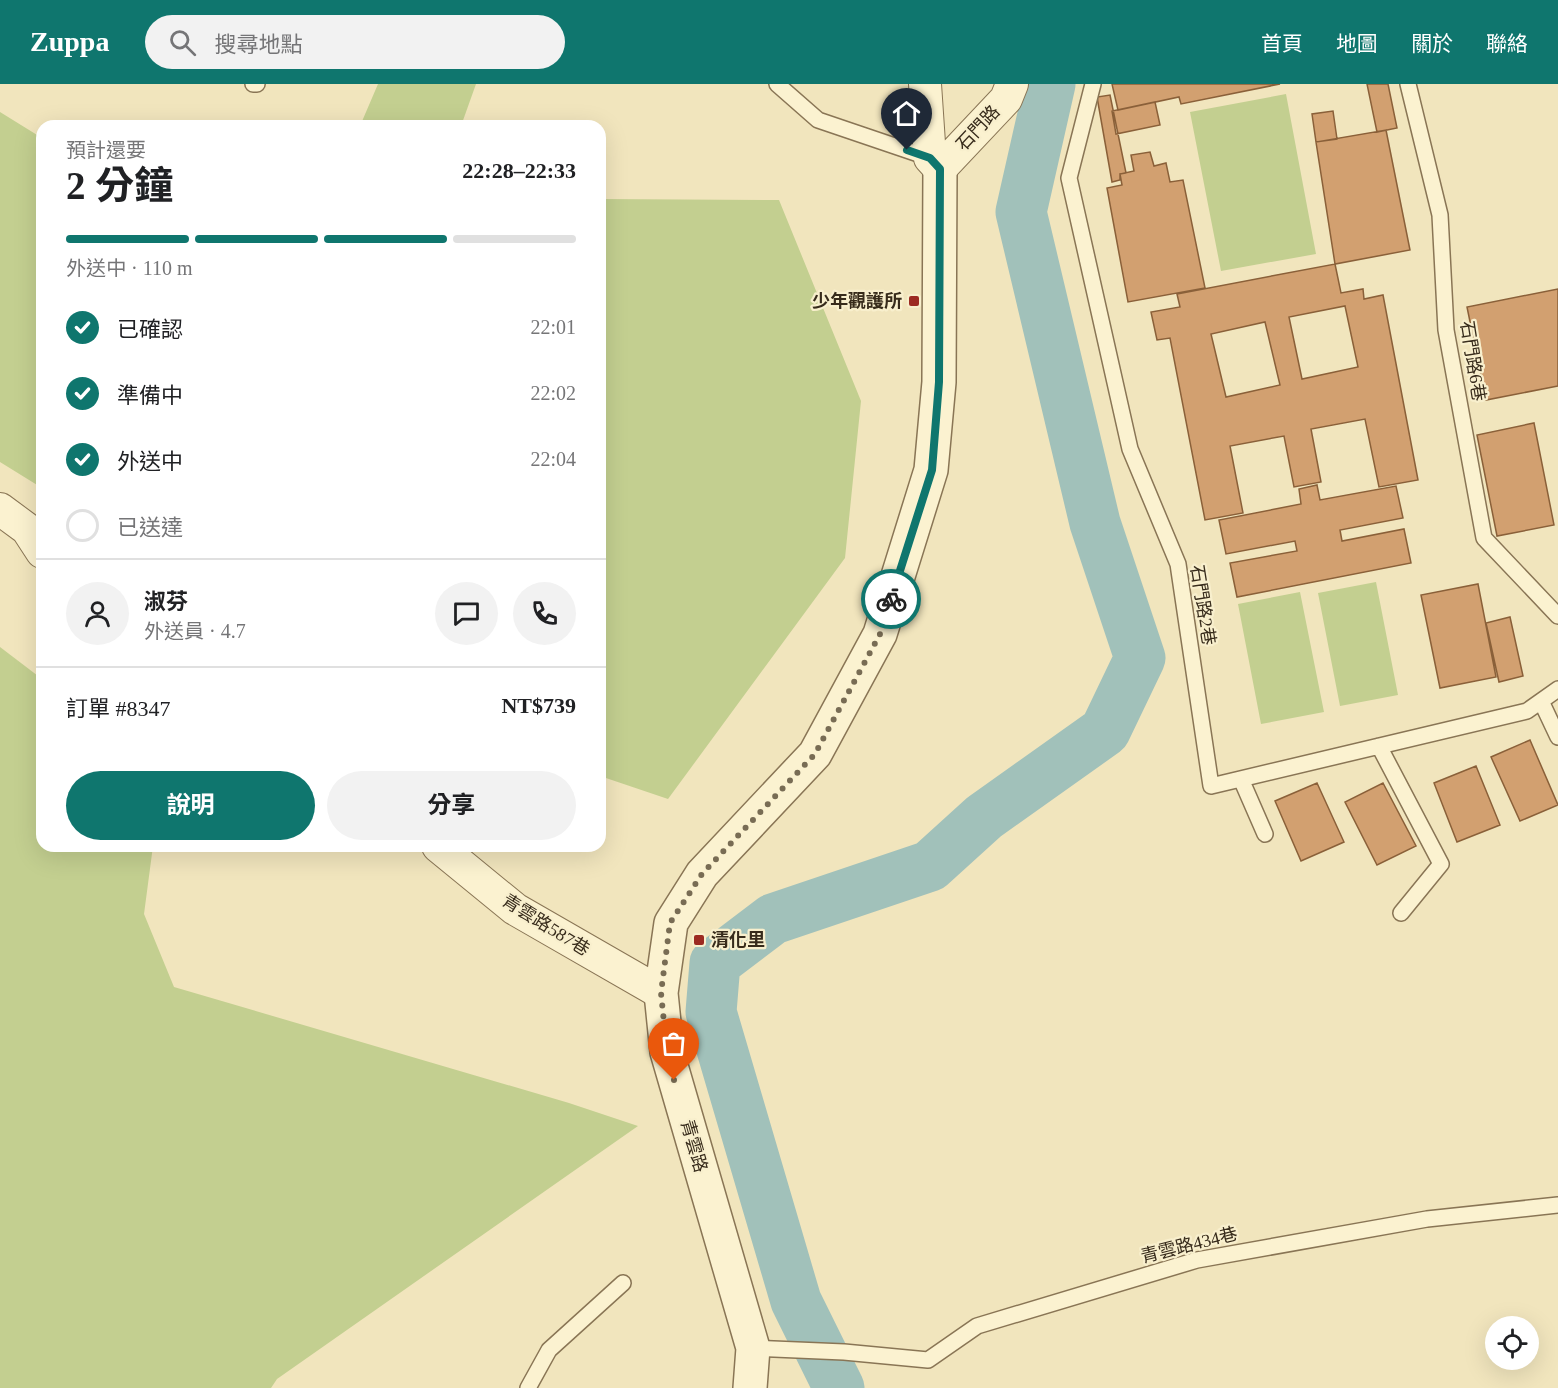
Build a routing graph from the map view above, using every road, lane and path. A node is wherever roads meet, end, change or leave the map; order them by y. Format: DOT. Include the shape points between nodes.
graph roads {
  1 [pos="777,84"];
  2 [pos="926,84"];
  3 [pos="1012,84"];
  4 [pos="1093,84"];
  5 [pos="1408,84"];
  6 [pos="935,164"];
  7 [pos="0,509"];
  8 [pos="36,543"];
  9 [pos="1558,616"];
  10 [pos="1558,689"];
  11 [pos="1540,701"];
  12 [pos="1558,737"];
  13 [pos="1380,746"];
  14 [pos="1241,779"];
  15 [pos="1265,834"];
  16 [pos="445,852"];
  17 [pos="1401,913"];
  18 [pos="661,993"];
  19 [pos="1558,1205"];
  20 [pos="623,1283"];
  21 [pos="764,1349"];
  22 [pos="528,1388"];
  23 [pos="750,1388"];
  1 -- 6 [label="lane" via="818,120"];
  2 -- 6 [label="street, 青雲路"];
  3 -- 6 [label="street, 石門路" via="1006,99"];
  4 -- 14 [label="lane, 石門路2巷" via="1069,178 1130,449 1178,564 1211,786"];
  5 -- 9 [label="lane, 石門路6巷" via="1440,215 1446,330 1484,538"];
  6 -- 18 [label="street, 青雲路" via="939,382 932,470 880,634 815,754 702,874 670,923"];
  7 -- 8 [label="street" via="27,529"];
  10 -- 11 [label="lane, 石門路2巷"];
  11 -- 12 [label="lane"];
  11 -- 13 [label="lane, 石門路2巷" via="1527,711"];
  13 -- 14 [label="lane, 石門路2巷"];
  13 -- 17 [label="lane" via="1441,864"];
  14 -- 15 [label="lane"];
  16 -- 18 [label="street, 青雲路587巷" via="515,909"];
  18 -- 21 [label="street, 青雲路" via="671,1069"];
  19 -- 21 [label="lane, 青雲路434巷" via="1427,1219 1197,1260 977,1326 928,1360"];
  20 -- 22 [label="lane" via="549,1350"];
  21 -- 23 [label="street, 青雲路"];
}
